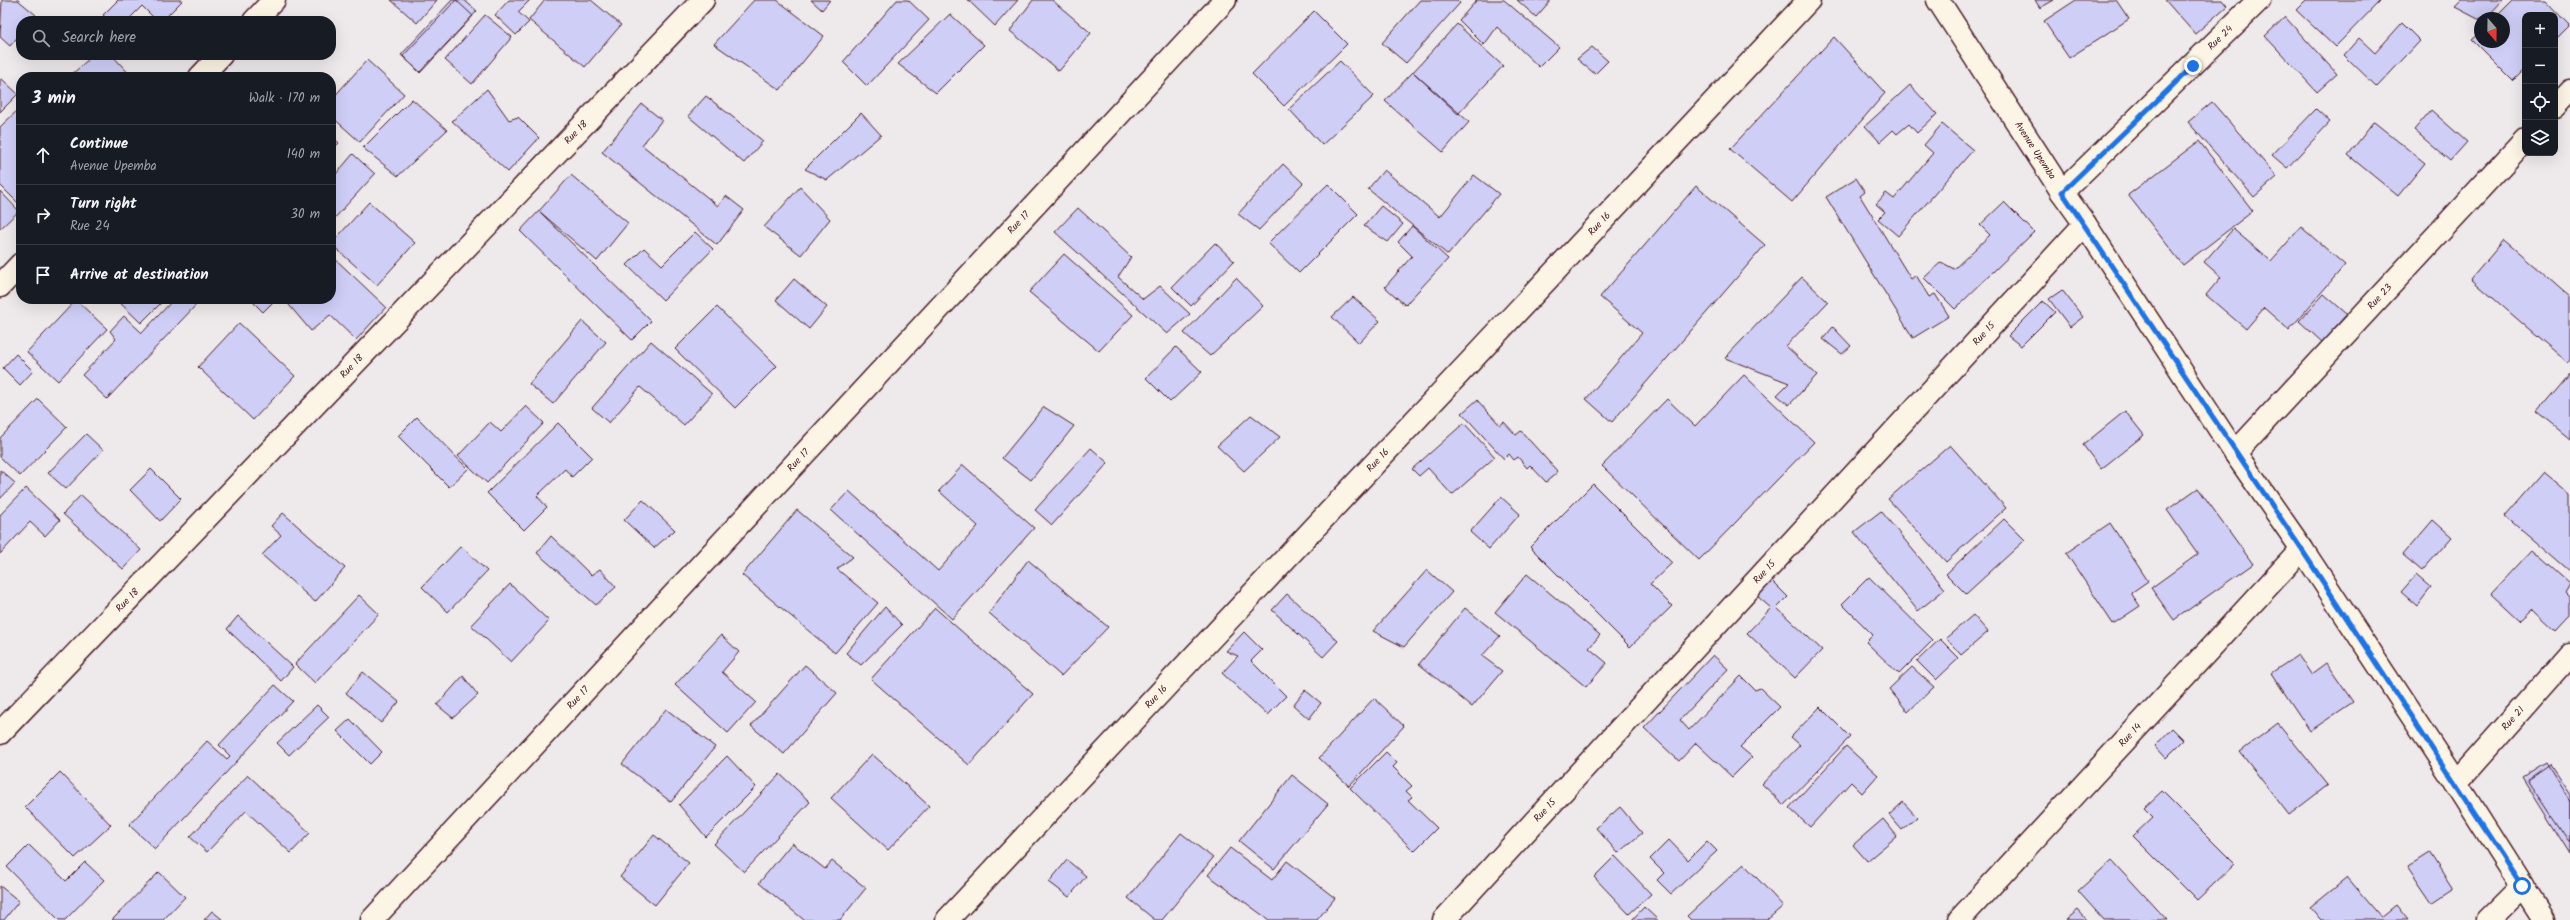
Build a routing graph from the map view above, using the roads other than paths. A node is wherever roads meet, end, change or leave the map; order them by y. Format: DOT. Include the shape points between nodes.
graph roads {
  1 [pos="274,0"];
  2 [pos="703,0"];
  3 [pos="1225,0"];
  4 [pos="1809,0"];
  5 [pos="1938,0"];
  6 [pos="2259,0"];
  7 [pos="259,16"];
  8 [pos="216,60"];
  9 [pos="205,72"];
  10 [pos="2570,91"];
  11 [pos="2558,104"];
  12 [pos="2522,143"];
  13 [pos="2062,192"];
  14 [pos="2085,224"];
  15 [pos="16,269"];
  16 [pos="0,286"];
  17 [pos="2235,453"];
  18 [pos="2302,550"];
  19 [pos="2570,654"];
  20 [pos="0,733"];
  21 [pos="2456,783"];
  22 [pos="2522,886"];
  23 [pos="372,920"];
  24 [pos="947,920"];
  25 [pos="1444,920"];
  26 [pos="1959,920"];
  27 [pos="2488,920"];
  28 [pos="2543,920"];
  1 -- 7 [label="street"];
  2 -- 20 [label="street, Rue 18"];
  3 -- 23 [label="street, Rue 17"];
  4 -- 24 [label="street, Rue 16"];
  5 -- 13 [label="street, Avenue Upemba"];
  6 -- 13 [label="street, Rue 24"];
  8 -- 9 [label="street"];
  10 -- 11 [label="street"];
  12 -- 17 [label="street, Rue 23"];
  13 -- 14 [label="street, Avenue Upemba"];
  14 -- 17 [label="street, Avenue Upemba"];
  14 -- 25 [label="street, Rue 15"];
  15 -- 16 [label="street"];
  17 -- 18 [label="street, Avenue Upemba"];
  18 -- 21 [label="street, Avenue Upemba"];
  18 -- 26 [label="street, Rue 14"];
  19 -- 21 [label="street, Rue 21"];
  21 -- 22 [label="street, Avenue Upemba"];
  22 -- 27 [label="street"];
  22 -- 28 [label="street, Avenue Upemba"];
}
